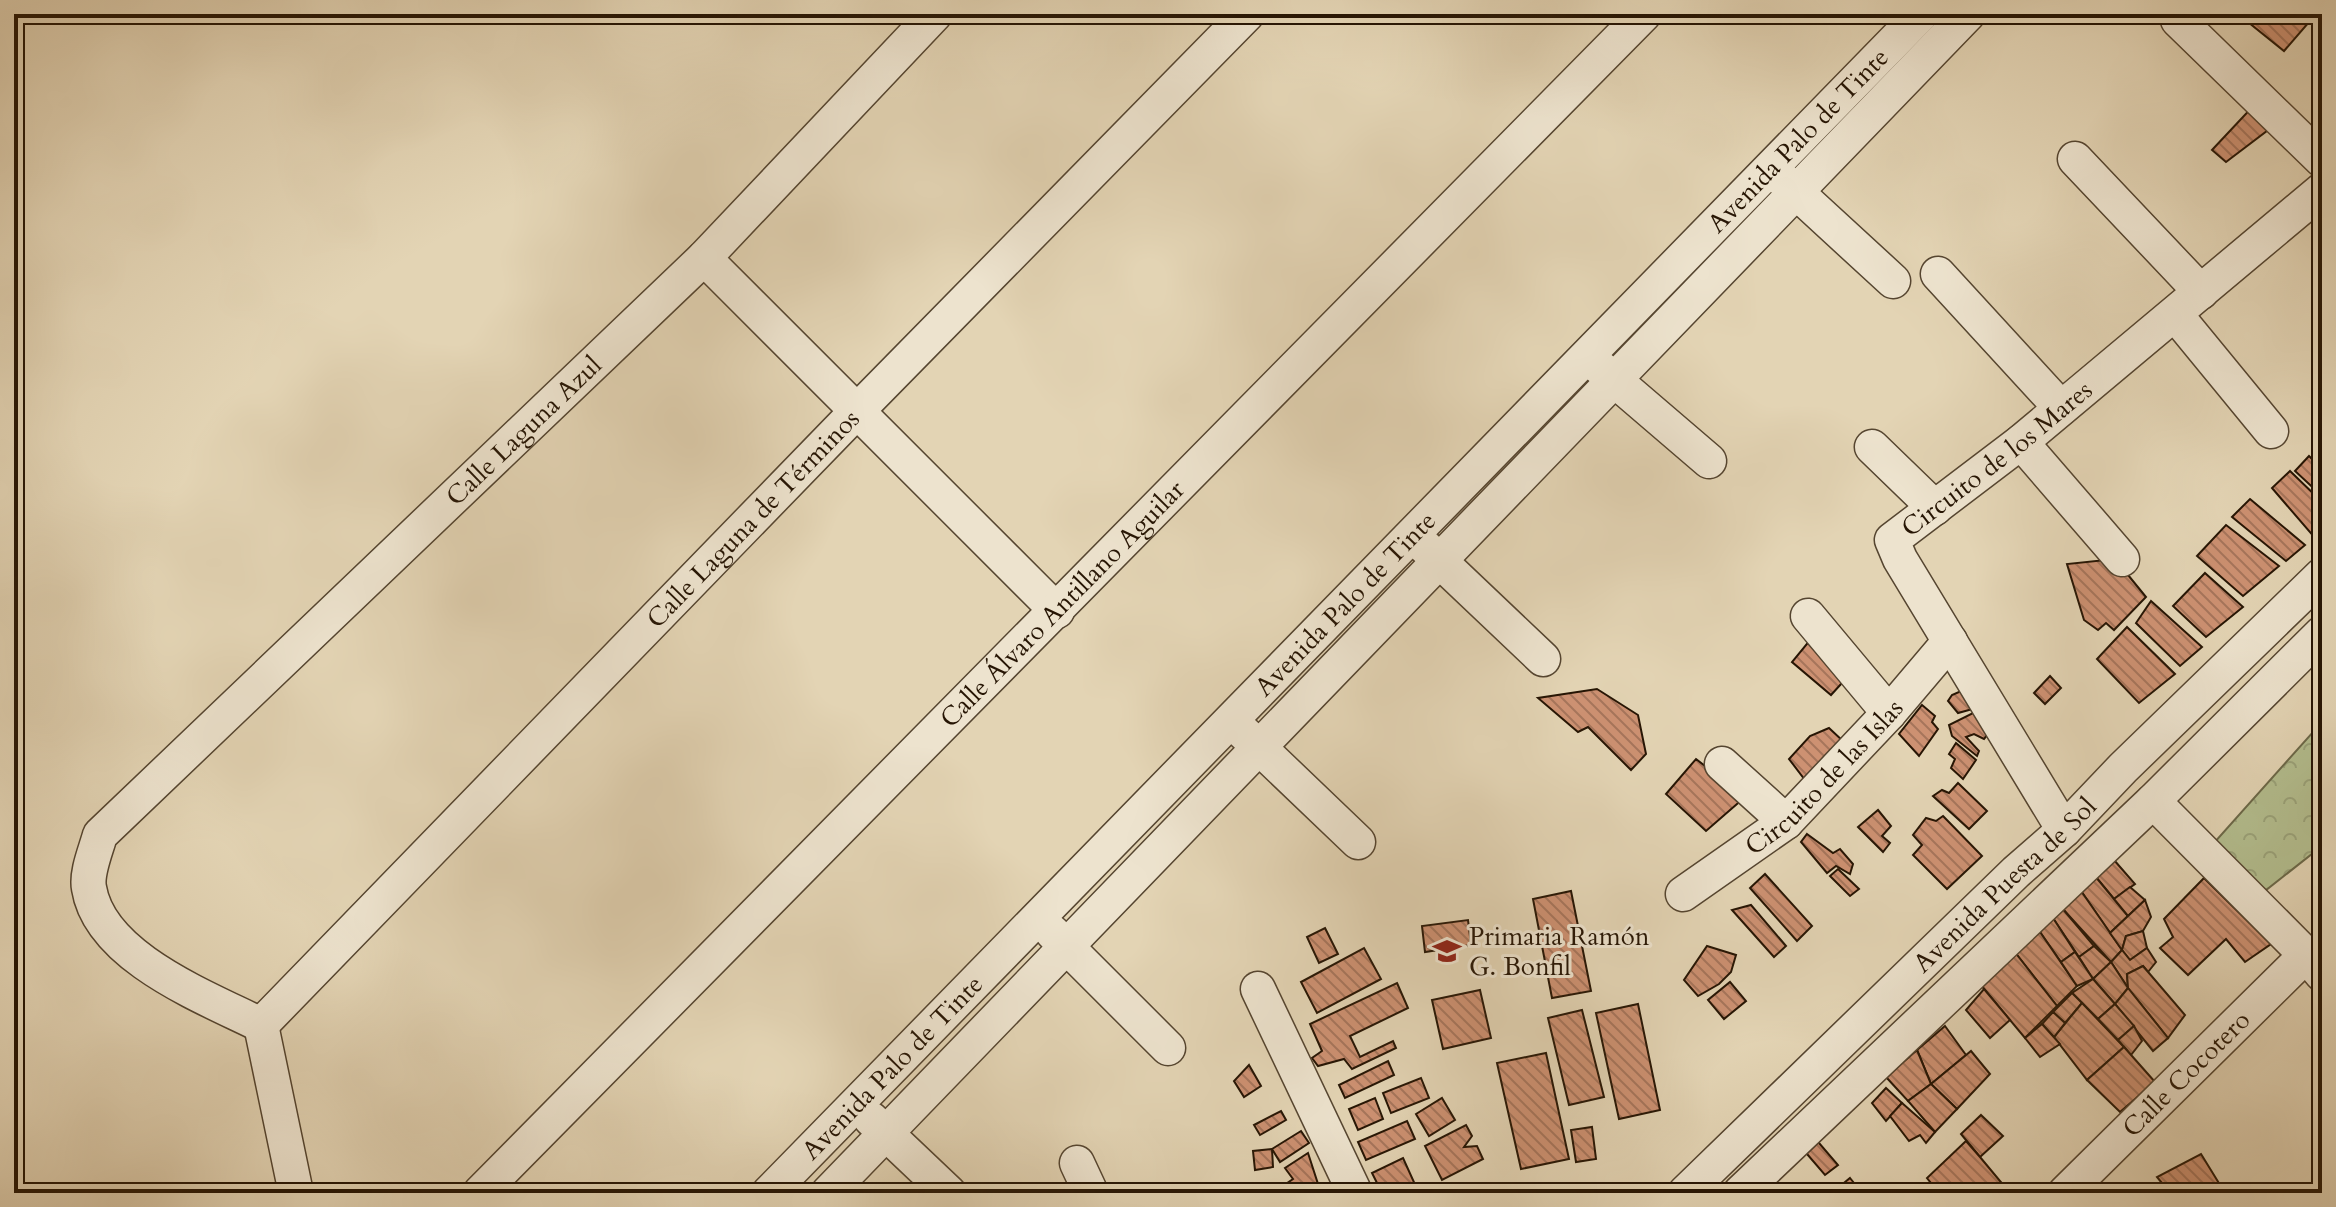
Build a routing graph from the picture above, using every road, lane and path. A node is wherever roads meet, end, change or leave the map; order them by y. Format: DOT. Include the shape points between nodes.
graph roads {
  1 [pos="935,14"];
  2 [pos="1247,14"];
  3 [pos="1644,14"];
  4 [pos="1921,14"];
  5 [pos="1968,14"];
  6 [pos="2178,20"];
  7 [pos="2075,159"];
  8 [pos="2322,160"];
  9 [pos="1771,168"];
  10 [pos="2322,190"];
  11 [pos="1796,192"];
  12 [pos="704,258"];
  13 [pos="1938,274"];
  14 [pos="1893,281"];
  15 [pos="2201,292"];
  16 [pos="2175,314"];
  17 [pos="1587,356"];
  18 [pos="1614,380"];
  19 [pos="2061,408"];
  20 [pos="856,412"];
  21 [pos="2271,431"];
  22 [pos="2021,442"];
  23 [pos="1872,447"];
  24 [pos="1709,461"];
  25 [pos="1935,508"];
  26 [pos="1411,536"];
  27 [pos="2122,559"];
  28 [pos="1440,560"];
  29 [pos="2322,575"];
  30 [pos="1057,611"];
  31 [pos="1808,616"];
  32 [pos="2322,633"];
  33 [pos="1950,641"];
  34 [pos="1543,659"];
  35 [pos="1889,713"];
  36 [pos="1230,721"];
  37 [pos="1259,748"];
  38 [pos="1722,764"];
  39 [pos="2153,801"];
  40 [pos="1786,822"];
  41 [pos="2064,830"];
  42 [pos="1358,842"];
  43 [pos="2016,872"];
  44 [pos="1683,894"];
  45 [pos="2043,903"];
  46 [pos="1037,918"];
  47 [pos="1068,946"];
  48 [pos="2314,965"];
  49 [pos="1258,989"];
  50 [pos="1873,1010"];
  51 [pos="261,1025"];
  52 [pos="1902,1037"];
  53 [pos="1168,1048"];
  54 [pos="855,1104"];
  55 [pos="886,1133"];
  56 [pos="1721,1181"];
  57 [pos="296,1193"];
  58 [pos="480,1193"];
  59 [pos="769,1193"];
  60 [pos="828,1193"];
  61 [pos="949,1193"];
  62 [pos="1355,1193"];
  63 [pos="1685,1193"];
  64 [pos="1740,1193"];
  65 [pos="2065,1193"];
  1 -- 12 [label="street, Calle Laguna Azul"];
  2 -- 20 [label="street, Calle Laguna de Términos"];
  3 -- 30 [label="street, Calle Álvaro Antillano Aguilar"];
  4 -- 9 [label="street, Avenida Palo de Tinte"];
  5 -- 11 [label="street, Avenida Palo de Tinte"];
  6 -- 8 [label="street"];
  7 -- 15 [label="street"];
  9 -- 11 [label="street"];
  9 -- 17 [label="street, Avenida Palo de Tinte"];
  10 -- 15 [label="street, Circuito de los Mares"];
  11 -- 14 [label="street"];
  11 -- 18 [label="street, Avenida Palo de Tinte"];
  12 -- 20 [label="street"];
  12 -- 51 [label="street, Calle Laguna Azul" via="100,835 88,885 96,914 120,943 167,977"];
  13 -- 19 [label="street"];
  15 -- 16 [label="street, Circuito de los Mares"];
  16 -- 19 [label="street, Circuito de los Mares"];
  16 -- 21 [label="street"];
  17 -- 18 [label="street"];
  17 -- 26 [label="street, Avenida Palo de Tinte"];
  18 -- 24 [label="street"];
  18 -- 28 [label="street, Avenida Palo de Tinte"];
  19 -- 22 [label="street, Circuito de los Mares"];
  20 -- 30 [label="street"];
  20 -- 51 [label="street, Calle Laguna de Términos"];
  22 -- 25 [label="street, Circuito de los Mares"];
  22 -- 27 [label="street"];
  23 -- 25 [label="street"];
  25 -- 33 [label="street, Circuito de los Mares" via="1892,540"];
  26 -- 28 [label="street"];
  26 -- 36 [label="street, Avenida Palo de Tinte"];
  28 -- 34 [label="street"];
  28 -- 37 [label="street, Avenida Palo de Tinte"];
  29 -- 41 [label="street, Avenida Puesta de Sol"];
  30 -- 58 [label="street, Calle Álvaro Antillano Aguilar"];
  31 -- 35 [label="street"];
  32 -- 39 [label="street, Avenida Puesta de Sol"];
  33 -- 35 [label="street, Circuito de las Islas"];
  33 -- 41 [label="street, Circuito de los Mares"];
  35 -- 40 [label="street, Circuito de las Islas"];
  36 -- 37 [label="street"];
  36 -- 46 [label="street, Avenida Palo de Tinte"];
  37 -- 42 [label="street"];
  37 -- 47 [label="street, Avenida Palo de Tinte"];
  38 -- 40 [label="street"];
  39 -- 45 [label="street, Avenida Puesta de Sol"];
  39 -- 48 [label="street"];
  40 -- 44 [label="street, Circuito de las Islas"];
  41 -- 43 [label="street, Avenida Puesta de Sol"];
  43 -- 45 [label="street"];
  43 -- 50 [label="street, Avenida Puesta de Sol"];
  45 -- 52 [label="street, Avenida Puesta de Sol"];
  46 -- 47 [label="street"];
  46 -- 54 [label="street, Avenida Palo de Tinte"];
  47 -- 53 [label="street"];
  47 -- 55 [label="street, Avenida Palo de Tinte"];
  48 -- 65 [label="street, Calle Cocotero"];
  49 -- 62 [label="street"];
  50 -- 52 [label="street"];
  50 -- 56 [label="street, Avenida Puesta de Sol"];
  51 -- 57 [label="street"];
  52 -- 64 [label="street, Avenida Puesta de Sol"];
  54 -- 55 [label="street"];
  54 -- 59 [label="street, Avenida Palo de Tinte"];
  55 -- 60 [label="street, Avenida Palo de Tinte"];
  55 -- 61 [label="street"];
  56 -- 63 [label="street, Avenida Puesta de Sol"];
}
